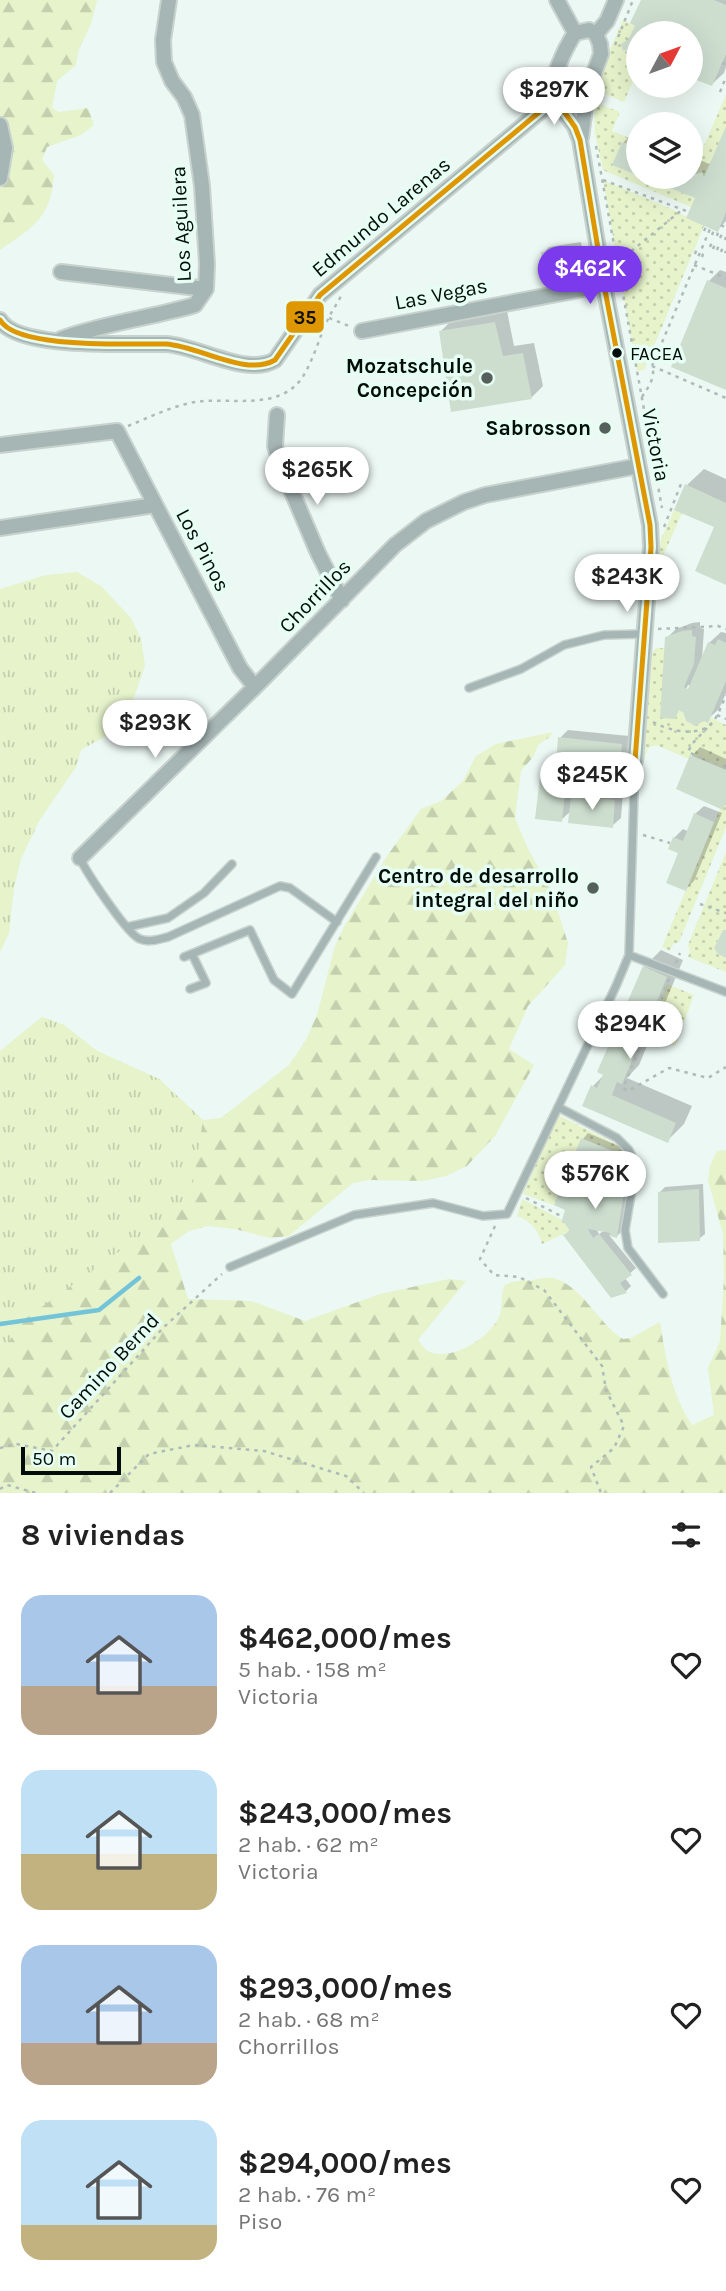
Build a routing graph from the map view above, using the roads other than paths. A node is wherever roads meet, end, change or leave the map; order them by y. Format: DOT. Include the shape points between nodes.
graph roads {
  1 [pos="169,0"];
  2 [pos="557,0"];
  3 [pos="616,0"];
  4 [pos="575,33"];
  5 [pos="596,34"];
  6 [pos="587,92"];
  7 [pos="555,99"];
  8 [pos="0,125"];
  9 [pos="580,140"];
  10 [pos="0,178"];
  11 [pos="61,272"];
  12 [pos="604,285"];
  13 [pos="206,289"];
  14 [pos="0,320"];
  15 [pos="362,331"];
  16 [pos="55,341"];
  17 [pos="277,415"];
  18 [pos="0,445"];
  19 [pos="638,466"];
  20 [pos="155,505"];
  21 [pos="0,528"];
  22 [pos="342,600"];
  23 [pos="647,631"];
  24 [pos="255,687"];
  25 [pos="469,688"];
  26 [pos="635,761"];
  27 [pos="376,857"];
  28 [pos="80,858"];
  29 [pos="232,864"];
  30 [pos="337,922"];
  31 [pos="127,927"];
  32 [pos="629,955"];
  33 [pos="190,989"];
  34 [pos="726,993"];
  35 [pos="558,1107"];
  36 [pos="230,1268"];
  37 [pos="663,1294"];
  1 -- 13 [label="street, Los Aguilera" via="163,28 164,62 192,116 202,186"];
  2 -- 4 [label="street"];
  3 -- 5 [label="street"];
  4 -- 5 [label="street" via="589,30"];
  4 -- 7 [label="street" via="554,80"];
  5 -- 6 [label="street, Victoria" via="601,54"];
  6 -- 7 [label="street" via="572,102"];
  6 -- 9 [label="street, Victoria"];
  7 -- 9 [label="street, Victoria"];
  7 -- 16 [label="street, Edmundo Larenas" via="320,295 267,365 239,364 170,345"];
  8 -- 10 [label="street" via="5,148"];
  9 -- 12 [label="street, Victoria"];
  11 -- 13 [label="street"];
  12 -- 15 [label="street, Las Vegas"];
  12 -- 19 [label="street, Victoria"];
  13 -- 16 [label="street, Los Aguilera" via="195,305 102,325"];
  14 -- 16 [label="street, Edmundo Larenas" via="13,333"];
  17 -- 22 [label="street" via="275,446 281,467"];
  18 -- 20 [label="street, Los Pinos" via="117,431"];
  19 -- 22 [label="street, Chorrillos" via="508,489 464,502 412,531"];
  19 -- 23 [label="street, Victoria" via="650,525"];
  20 -- 21 [label="street"];
  20 -- 24 [label="street, Los Pinos" via="240,668"];
  22 -- 24 [label="street, Chorrillos"];
  23 -- 25 [label="lane" via="564,645"];
  23 -- 26 [label="street, Victoria"];
  24 -- 28 [label="street, Chorrillos"];
  26 -- 32 [label="lane"];
  27 -- 30 [label="lane"];
  28 -- 31 [label="lane"];
  29 -- 31 [label="lane" via="168,918"];
  30 -- 31 [label="lane" via="281,886 168,937 145,941"];
  30 -- 33 [label="lane" via="292,995 274,980 250,930 188,955 206,983"];
  32 -- 34 [label="lane"];
  32 -- 35 [label="lane"];
  35 -- 36 [label="lane" via="507,1214 484,1216 433,1203 354,1215"];
  35 -- 37 [label="lane" via="617,1138 629,1150 636,1165 625,1230 628,1248"];
}
